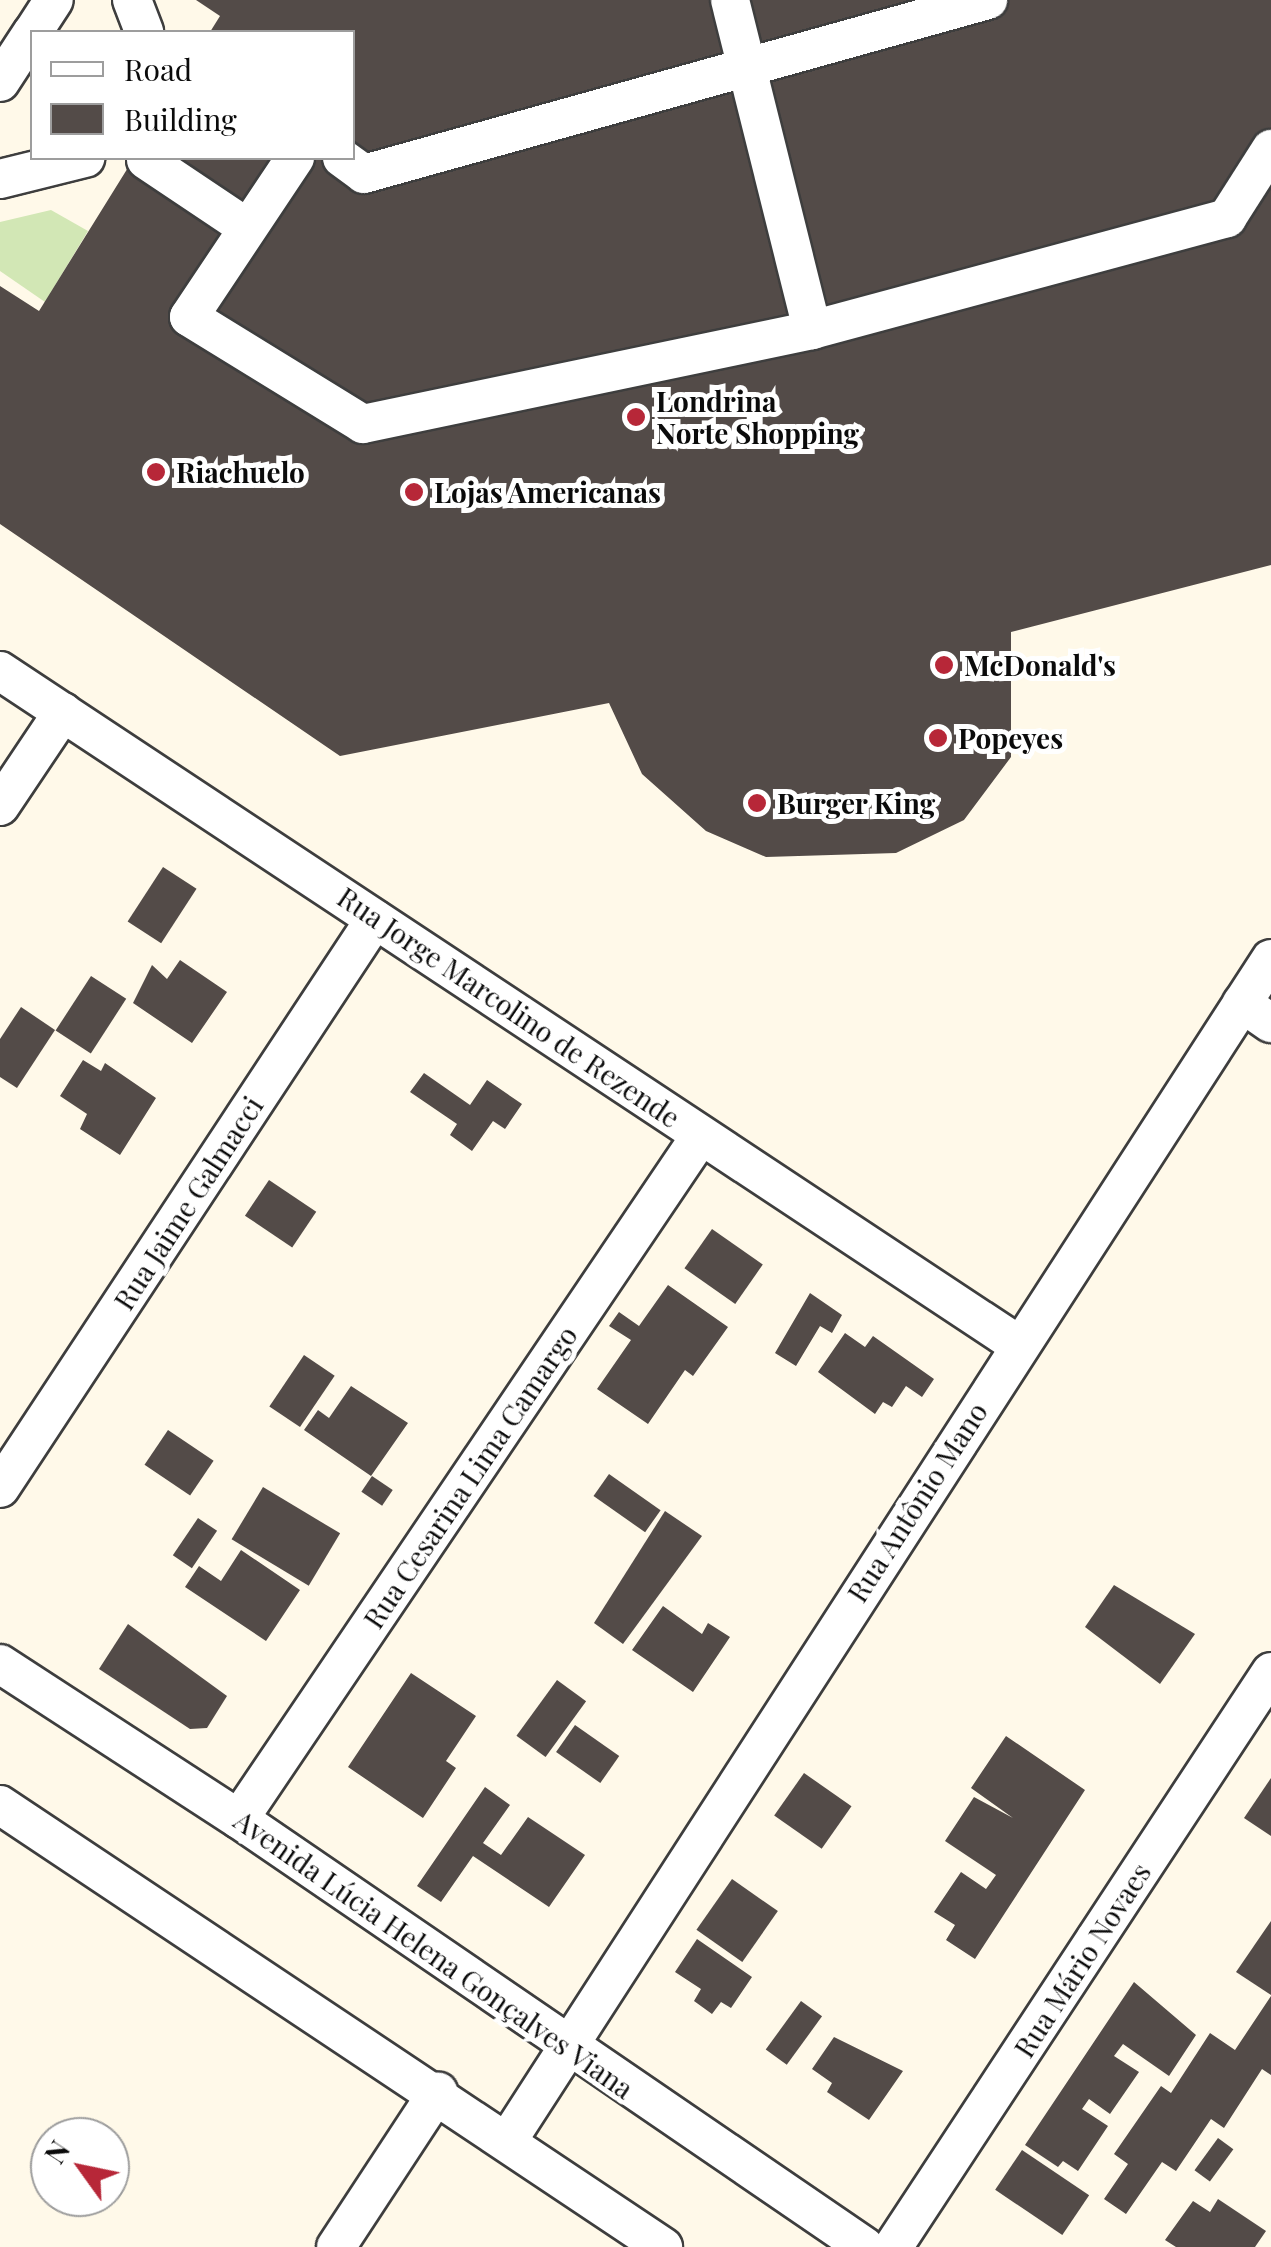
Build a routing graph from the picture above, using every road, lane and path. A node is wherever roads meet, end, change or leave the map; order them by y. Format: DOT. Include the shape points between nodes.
graph roads {
  1 [pos="54,0"];
  2 [pos="132,0"];
  3 [pos="730,0"];
  4 [pos="988,0"];
  5 [pos="35,30"];
  6 [pos="143,30"];
  7 [pos="30,37"];
  8 [pos="747,68"];
  9 [pos="0,82"];
  10 [pos="1271,148"];
  11 [pos="77,160"];
  12 [pos="146,160"];
  13 [pos="294,160"];
  14 [pos="345,160"];
  15 [pos="0,180"];
  16 [pos="246,227"];
  17 [pos="812,330"];
  18 [pos="0,670"];
  19 [pos="63,712"];
  20 [pos="0,806"];
  21 [pos="376,919"];
  22 [pos="1271,959"];
  23 [pos="1256,1013"];
  24 [pos="702,1135"];
  25 [pos="1018,1344"];
  26 [pos="0,1488"];
  27 [pos="0,1664"];
  28 [pos="1271,1672"];
  29 [pos="0,1805"];
  30 [pos="239,1819"];
  31 [pos="568,2048"];
  32 [pos="438,2092"];
  33 [pos="508,2140"];
  34 [pos="336,2247"];
  35 [pos="663,2247"];
  36 [pos="865,2247"];
  37 [pos="893,2247"];
  1 -- 5 [label="street"];
  2 -- 6 [label="street"];
  3 -- 8 [label="street"];
  4 -- 8 [label="street"];
  7 -- 9 [label="street"];
  8 -- 14 [label="street" via="364,174"];
  8 -- 17 [label="street"];
  10 -- 17 [label="street" via="1228,218"];
  11 -- 15 [label="street"];
  12 -- 16 [label="street"];
  13 -- 16 [label="street"];
  16 -- 17 [label="street" via="189,317 364,424"];
  18 -- 19 [label="street, Rua Jorge Marcolino de Rezende"];
  19 -- 20 [label="street"];
  19 -- 21 [label="street, Rua Jorge Marcolino de Rezende"];
  21 -- 24 [label="street, Rua Jorge Marcolino de Rezende"];
  21 -- 26 [label="street, Rua Jaime Galmacci"];
  22 -- 23 [label="street, Rua Antônio Mano"];
  23 -- 25 [label="street, Rua Antônio Mano"];
  24 -- 25 [label="street, Rua Jorge Marcolino de Rezende"];
  24 -- 30 [label="street, Rua Cesarina Lima Camargo"];
  25 -- 31 [label="street, Rua Antônio Mano"];
  27 -- 30 [label="street, Avenida Lúcia Helena Gonçalves Viana"];
  28 -- 37 [label="street, Rua Mário Novaes"];
  29 -- 32 [label="street"];
  30 -- 31 [label="street, Avenida Lúcia Helena Gonçalves Viana"];
  31 -- 33 [label="street, Rua Antônio Mano"];
  31 -- 36 [label="street, Avenida Lúcia Helena Gonçalves Viana"];
  32 -- 33 [label="street"];
  32 -- 34 [label="street"];
  33 -- 35 [label="street"];
}
